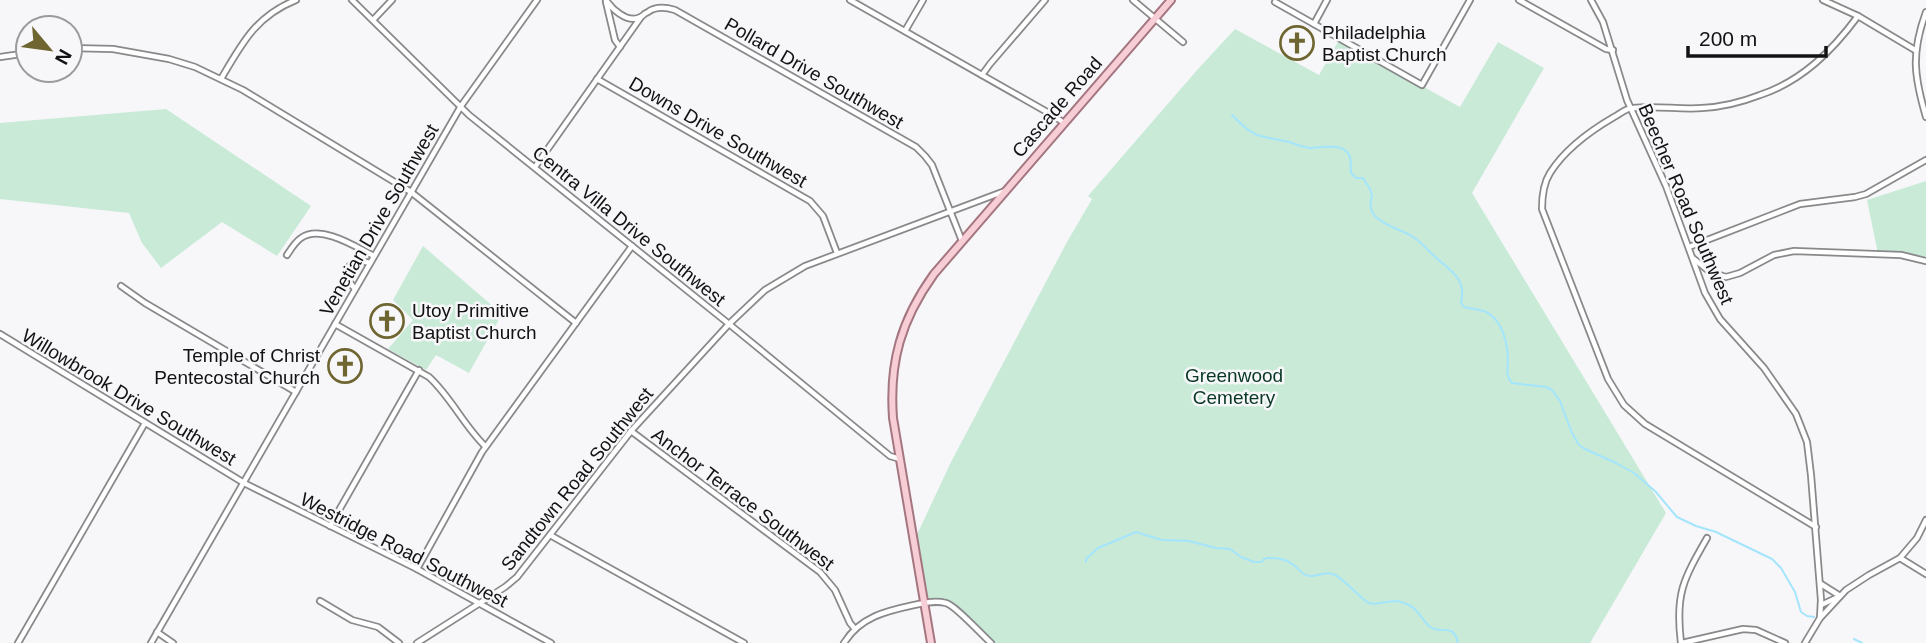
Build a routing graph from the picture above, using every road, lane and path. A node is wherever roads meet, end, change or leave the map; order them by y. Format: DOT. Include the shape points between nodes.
graph roads {
  1 [pos="296,0"];
  2 [pos="352,0"];
  3 [pos="393,0"];
  4 [pos="537,0"];
  5 [pos="850,0"];
  6 [pos="922,0"];
  7 [pos="1045,0"];
  8 [pos="1133,0"];
  9 [pos="1171,0"];
  10 [pos="1327,0"];
  11 [pos="1469,0"];
  12 [pos="1519,0"];
  13 [pos="1591,0"];
  14 [pos="1823,0"];
  15 [pos="606,1"];
  16 [pos="1275,2"];
  17 [pos="1926,12"];
  18 [pos="1858,16"];
  19 [pos="641,17"];
  20 [pos="1155,19"];
  21 [pos="373,20"];
  22 [pos="1314,24"];
  23 [pos="905,32"];
  24 [pos="1183,42"];
  25 [pos="620,47"];
  26 [pos="84,48"];
  27 [pos="1613,50"];
  28 [pos="1915,50"];
  29 [pos="982,75"];
  30 [pos="221,79"];
  31 [pos="597,79"];
  32 [pos="461,106"];
  33 [pos="1630,108"];
  34 [pos="1926,117"];
  35 [pos="1064,123"];
  36 [pos="1926,160"];
  37 [pos="534,167"];
  38 [pos="1006,191"];
  39 [pos="411,192"];
  40 [pos="951,212"];
  41 [pos="962,241"];
  42 [pos="632,246"];
  43 [pos="1689,247"];
  44 [pos="837,253"];
  45 [pos="288,256"];
  46 [pos="374,256"];
  47 [pos="1692,257"];
  48 [pos="1926,261"];
  49 [pos="370,264"];
  50 [pos="121,286"];
  51 [pos="355,289"];
  52 [pos="576,323"];
  53 [pos="335,324"];
  54 [pos="729,324"];
  55 [pos="0,334"];
  56 [pos="419,370"];
  57 [pos="296,392"];
  58 [pos="145,423"];
  59 [pos="631,431"];
  60 [pos="485,446"];
  61 [pos="900,458"];
  62 [pos="244,483"];
  63 [pos="1926,520"];
  64 [pos="330,526"];
  65 [pos="1816,527"];
  66 [pos="550,535"];
  67 [pos="1707,538"];
  68 [pos="1899,558"];
  69 [pos="418,569"];
  70 [pos="1926,574"];
  71 [pos="1821,584"];
  72 [pos="1840,596"];
  73 [pos="320,601"];
  74 [pos="480,603"];
  75 [pos="924,603"];
  76 [pos="1821,605"];
  77 [pos="1820,618"];
  78 [pos="855,629"];
  79 [pos="157,632"];
  80 [pos="18,643"];
  81 [pos="151,643"];
  82 [pos="173,643"];
  83 [pos="399,643"];
  84 [pos="417,643"];
  85 [pos="551,643"];
  86 [pos="744,643"];
  87 [pos="844,643"];
  88 [pos="931,643"];
  89 [pos="990,643"];
  90 [pos="1681,643"];
  91 [pos="1785,643"];
  92 [pos="1805,643"];
  1 -- 30 [label="street" via="252,29"];
  2 -- 21 [label="street, Centra Villa Drive Southwest"];
  3 -- 21 [label="street"];
  4 -- 32 [label="street, Venetian Drive Southwest"];
  5 -- 23 [label="street"];
  6 -- 23 [label="street"];
  7 -- 29 [label="street"];
  8 -- 20 [label="street"];
  9 -- 20 [label="main road, Cascade Road"];
  10 -- 22 [label="street"];
  11 -- 22 [label="street" via="1422,85"];
  12 -- 27 [label="street"];
  13 -- 27 [label="street, Beecher Road Southwest"];
  14 -- 18 [label="street"];
  15 -- 19 [label="street" via="623,16"];
  15 -- 25 [label="street"];
  16 -- 22 [label="street"];
  17 -- 28 [label="street"];
  18 -- 28 [label="street"];
  18 -- 33 [label="street" via="1821,59 1764,94 1702,108"];
  19 -- 25 [label="street"];
  19 -- 40 [label="street, Pollard Drive Southwest" via="657,8 675,10 916,147 932,165"];
  20 -- 24 [label="street"];
  20 -- 35 [label="main road, Cascade Road"];
  21 -- 32 [label="street, Centra Villa Drive Southwest"];
  23 -- 29 [label="street"];
  25 -- 31 [label="street"];
  26 -- 30 [label="street" via="169,58"];
  27 -- 33 [label="street, Beecher Road Southwest"];
  28 -- 34 [label="street"];
  29 -- 35 [label="street"];
  30 -- 39 [label="street"];
  31 -- 37 [label="street"];
  31 -- 44 [label="street, Downs Drive Southwest" via="810,201 823,216"];
  32 -- 37 [label="street, Centra Villa Drive Southwest"];
  32 -- 39 [label="street, Venetian Drive Southwest"];
  33 -- 43 [label="street, Beecher Road Southwest"];
  33 -- 65 [label="street" via="1570,150 1549,174 1542,196 1542,209 1608,379 1624,405 1645,424"];
  35 -- 38 [label="main road, Cascade Road"];
  36 -- 43 [label="street" via="1866,194 1800,204"];
  37 -- 42 [label="street, Centra Villa Drive Southwest"];
  38 -- 40 [label="street, Sandtown Road Southwest"];
  38 -- 41 [label="main road, Cascade Road"];
  39 -- 46 [label="street, Venetian Drive Southwest"];
  39 -- 52 [label="street"];
  40 -- 41 [label="street, Pollard Drive Southwest"];
  40 -- 44 [label="street, Sandtown Road Southwest"];
  41 -- 61 [label="main road, Cascade Road" via="921,292 899,341 891,395"];
  42 -- 52 [label="street"];
  42 -- 54 [label="street, Centra Villa Drive Southwest"];
  43 -- 47 [label="street, Beecher Road Southwest"];
  44 -- 54 [label="street, Sandtown Road Southwest" via="778,281"];
  45 -- 46 [label="street" via="301,237 320,233"];
  46 -- 49 [label="street, Venetian Drive Southwest"];
  47 -- 48 [label="street" via="1710,272 1726,276 1794,251 1901,255"];
  47 -- 65 [label="street, Beecher Road Southwest" via="1720,319 1764,368 1796,414 1807,442"];
  49 -- 51 [label="street, Venetian Drive Southwest"];
  49 -- 51 [label="street" via="350,265 347,278"];
  50 -- 57 [label="street"];
  51 -- 53 [label="street, Venetian Drive Southwest"];
  52 -- 60 [label="street"];
  53 -- 56 [label="street"];
  53 -- 57 [label="street, Venetian Drive Southwest"];
  54 -- 59 [label="street, Sandtown Road Southwest"];
  54 -- 61 [label="street, Centra Villa Drive Southwest" via="890,456"];
  55 -- 58 [label="street, Willowbrook Drive Southwest"];
  56 -- 60 [label="street" via="438,385"];
  56 -- 64 [label="street"];
  57 -- 62 [label="street, Venetian Drive Southwest"];
  58 -- 62 [label="street, Willowbrook Drive Southwest"];
  58 -- 80 [label="street"];
  59 -- 66 [label="street, Sandtown Road Southwest"];
  59 -- 78 [label="street, Anchor Terrace Southwest" via="821,572"];
  60 -- 69 [label="street"];
  61 -- 75 [label="main road, Cascade Road"];
  62 -- 64 [label="street, Westridge Road Southwest"];
  62 -- 79 [label="street, Venetian Drive Southwest"];
  63 -- 68 [label="street"];
  64 -- 69 [label="street, Westridge Road Southwest"];
  65 -- 71 [label="street, Beecher Road Southwest"];
  66 -- 74 [label="street, Sandtown Road Southwest" via="517,577"];
  66 -- 86 [label="street"];
  67 -- 90 [label="street" via="1683,584"];
  68 -- 70 [label="street"];
  68 -- 72 [label="street"];
  69 -- 74 [label="street, Westridge Road Southwest"];
  71 -- 72 [label="street"];
  71 -- 76 [label="street, Beecher Road Southwest"];
  72 -- 76 [label="street"];
  72 -- 77 [label="street"];
  73 -- 83 [label="street" via="352,620 377,627"];
  74 -- 84 [label="street, Sandtown Road Southwest"];
  74 -- 85 [label="street, Westridge Road Southwest"];
  75 -- 78 [label="street" via="880,614"];
  75 -- 88 [label="main road, Cascade Road"];
  75 -- 89 [label="street" via="950,604"];
  76 -- 77 [label="street, Beecher Road Southwest"];
  77 -- 92 [label="street, Beecher Road Southwest"];
  78 -- 87 [label="street"];
  79 -- 81 [label="street, Venetian Drive Southwest"];
  79 -- 82 [label="street"];
  90 -- 91 [label="street" via="1743,629"];
}
